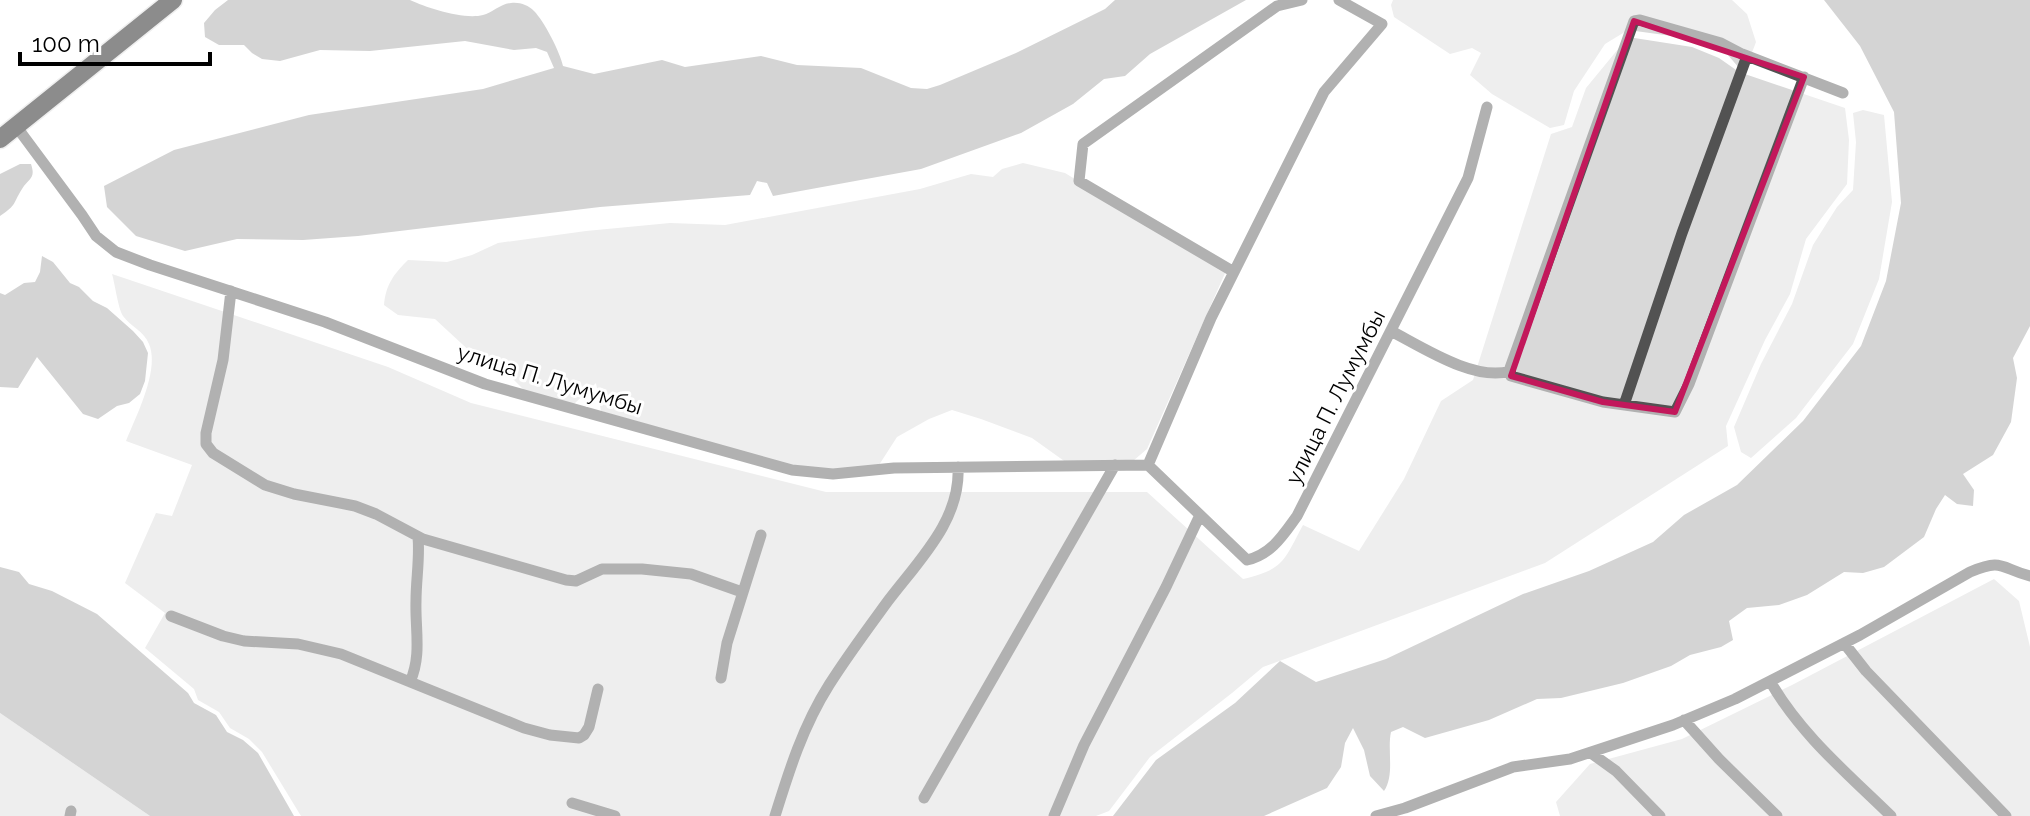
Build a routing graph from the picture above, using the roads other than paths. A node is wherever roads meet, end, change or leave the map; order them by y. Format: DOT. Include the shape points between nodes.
graph roads {
  1 [pos="173,0"];
  2 [pos="1302,0"];
  3 [pos="1339,0"];
  4 [pos="1747,56"];
  5 [pos="1804,77"];
  6 [pos="1843,93"];
  7 [pos="1487,107"];
  8 [pos="16,126"];
  9 [pos="0,139"];
  10 [pos="1234,272"];
  11 [pos="231,291"];
  12 [pos="1391,331"];
  13 [pos="1510,371"];
  14 [pos="1624,405"];
  15 [pos="1115,465"];
  16 [pos="1148,465"];
  17 [pos="958,467"];
  18 [pos="1200,515"];
  19 [pos="761,535"];
  20 [pos="418,537"];
  21 [pos="2030,576"];
  22 [pos="742,592"];
  23 [pos="171,616"];
  24 [pos="1844,643"];
  25 [pos="721,678"];
  26 [pos="1770,681"];
  27 [pos="410,682"];
  28 [pos="598,689"];
  29 [pos="1684,720"];
  30 [pos="1591,753"];
  31 [pos="924,798"];
  32 [pos="572,803"];
  33 [pos="615,816"];
  34 [pos="775,816"];
  35 [pos="1054,816"];
  36 [pos="1376,816"];
  37 [pos="1660,816"];
  38 [pos="1777,816"];
  39 [pos="1891,816"];
  40 [pos="2006,816"];
  1 -- 8 [label="highway"];
  2 -- 10 [label="street" via="1277,6 1083,144 1079,181"];
  3 -- 10 [label="street" via="1382,24 1324,92"];
  4 -- 5 [label="street"];
  4 -- 13 [label="street" via="1721,43 1634,21"];
  4 -- 14 [label="street"];
  5 -- 6 [label="street"];
  5 -- 14 [label="street" via="1681,403 1675,412"];
  7 -- 12 [label="street, улица П. Лумумбы" via="1468,178"];
  8 -- 9 [label="highway"];
  8 -- 11 [label="street, улица П. Лумумбы" via="96,236 116,252"];
  10 -- 16 [label="street"];
  11 -- 17 [label="street, улица П. Лумумбы" via="485,384 792,470 833,474"];
  11 -- 20 [label="street" via="206,444 250,477 278,490 355,506"];
  12 -- 13 [label="street" via="1453,362 1486,373"];
  12 -- 18 [label="street, улица П. Лумумбы" via="1297,516 1275,547 1247,560"];
  13 -- 14 [label="street" via="1511,376"];
  15 -- 16 [label="street, улица П. Лумумбы"];
  15 -- 17 [label="street, улица П. Лумумбы"];
  15 -- 31 [label="street"];
  16 -- 18 [label="street, улица П. Лумумбы"];
  17 -- 34 [label="street" via="951,513 828,686 799,743"];
  18 -- 35 [label="street"];
  19 -- 22 [label="street"];
  20 -- 22 [label="street" via="566,580 602,569 642,569 691,574"];
  20 -- 27 [label="street" via="418,655"];
  21 -- 24 [label="street" via="1994,563 1984,566"];
  22 -- 25 [label="street"];
  23 -- 27 [label="street" via="244,641 298,644 341,654"];
  24 -- 26 [label="street"];
  24 -- 40 [label="street"];
  26 -- 29 [label="street"];
  26 -- 39 [label="street" via="1805,731"];
  27 -- 28 [label="street" via="524,728 579,738 589,727"];
  29 -- 30 [label="street"];
  29 -- 38 [label="street"];
  30 -- 36 [label="street" via="1513,767"];
  30 -- 37 [label="street"];
  32 -- 33 [label="street"];
}
